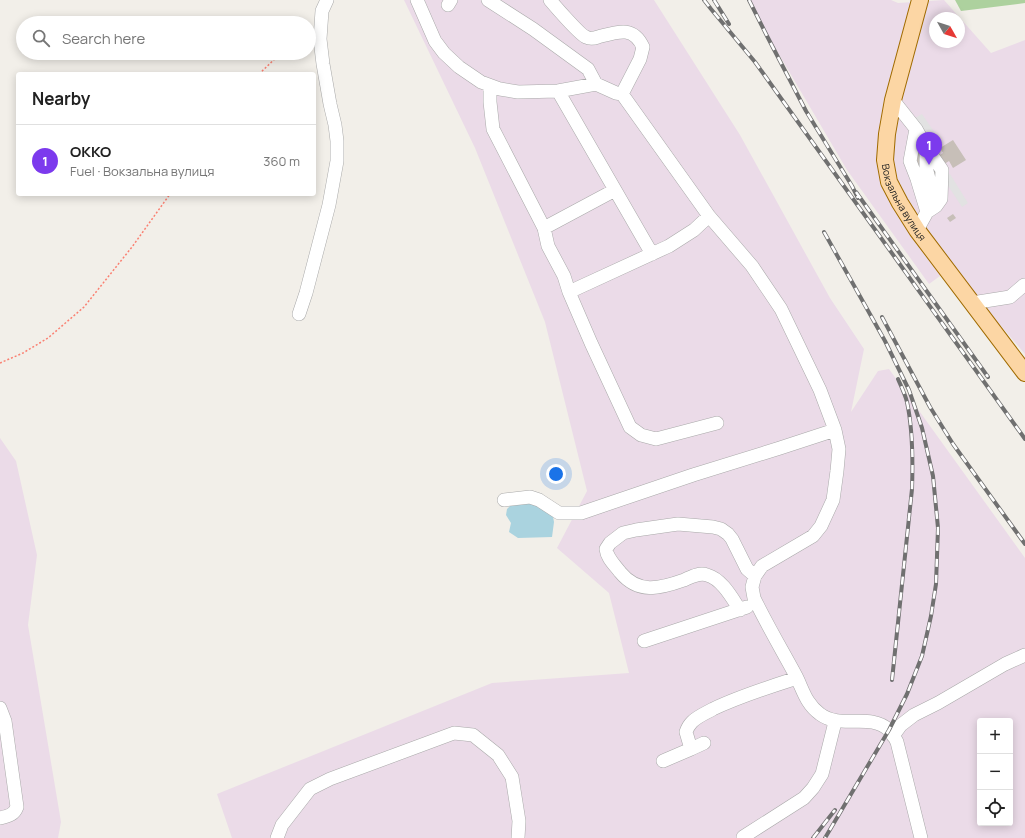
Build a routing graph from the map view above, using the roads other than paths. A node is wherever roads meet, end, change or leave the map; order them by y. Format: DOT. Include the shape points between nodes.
graph roads {
  1 [pos="327,0"];
  2 [pos="417,0"];
  3 [pos="488,0"];
  4 [pos="550,0"];
  5 [pos="920,0"];
  6 [pos="596,84"];
  7 [pos="490,86"];
  8 [pos="558,92"];
  9 [pos="622,94"];
  10 [pos="893,100"];
  11 [pos="916,129"];
  12 [pos="615,190"];
  13 [pos="931,209"];
  14 [pos="709,216"];
  15 [pos="544,228"];
  16 [pos="917,230"];
  17 [pos="652,254"];
  18 [pos="1024,285"];
  19 [pos="569,292"];
  20 [pos="972,303"];
  21 [pos="299,314"];
  22 [pos="1025,373"];
  23 [pos="717,423"];
  24 [pos="835,430"];
  25 [pos="504,500"];
  26 [pos="755,576"];
  27 [pos="757,604"];
  28 [pos="740,610"];
  29 [pos="644,641"];
  30 [pos="1025,655"];
  31 [pos="797,678"];
  32 [pos="0,708"];
  33 [pos="835,722"];
  34 [pos="893,736"];
  35 [pos="704,743"];
  36 [pos="691,749"];
  37 [pos="663,761"];
  38 [pos="0,818"];
  39 [pos="743,837"];
  40 [pos="277,838"];
  41 [pos="518,838"];
  42 [pos="921,838"];
  1 -- 21 [label="lane" via="322,11 320,39 322,64 337,141 337,161 329,205"];
  2 -- 7 [label="lane" via="435,41 444,53 459,67"];
  3 -- 6 [label="lane" via="588,69"];
  4 -- 9 [label="lane" via="585,37 593,38 622,31 637,37 643,47 640,59"];
  5 -- 10 [label="main road, Вокзальна вулиця"];
  6 -- 8 [label="lane"];
  6 -- 9 [label="lane"];
  7 -- 8 [label="lane" via="518,92"];
  7 -- 15 [label="lane" via="493,129"];
  8 -- 12 [label="lane"];
  9 -- 14 [label="lane"];
  10 -- 11 [label="lane"];
  10 -- 16 [label="main road, Вокзальна вулиця" via="885,160 890,182"];
  11 -- 13 [label="lane" via="910,162"];
  11 -- 13 [label="lane" via="942,170 941,199"];
  12 -- 15 [label="lane"];
  12 -- 17 [label="lane"];
  13 -- 16 [label="lane"];
  14 -- 17 [label="lane" via="694,230"];
  14 -- 24 [label="lane" via="752,266 782,310 820,390"];
  15 -- 19 [label="lane" via="548,246 564,276"];
  16 -- 20 [label="main road, Вокзальна вулиця"];
  17 -- 19 [label="lane"];
  18 -- 20 [label="lane" via="1010,297"];
  19 -- 23 [label="lane" via="630,427 641,435 656,439"];
  20 -- 22 [label="main road, Вокзальна вулиця"];
  24 -- 25 [label="lane" via="581,513 559,513 530,497"];
  24 -- 26 [label="lane" via="839,449 833,500 821,526 813,536 762,566"];
  26 -- 27 [label="lane" via="752,587"];
  26 -- 28 [label="lane" via="744,566 732,539 721,529 713,527 678,524 636,530 623,533 606,549 612,562 635,585 646,588 669,586 695,575 706,574 716,579"];
  27 -- 28 [label="lane"];
  27 -- 31 [label="lane"];
  28 -- 29 [label="lane"];
  30 -- 34 [label="lane" via="1004,664 914,715 901,725"];
  31 -- 33 [label="lane" via="808,703 820,715"];
  31 -- 36 [label="lane" via="725,703 702,715 692,722 686,732"];
  32 -- 38 [label="lane" via="17,804 13,814"];
  33 -- 34 [label="lane" via="873,721 889,730"];
  33 -- 39 [label="lane" via="822,774 813,788 804,798"];
  34 -- 42 [label="lane" via="897,742"];
  35 -- 36 [label="lane"];
  36 -- 37 [label="lane"];
  40 -- 41 [label="lane" via="282,825 310,789 330,779 454,734 473,734 498,755 512,777 519,821"];
}
